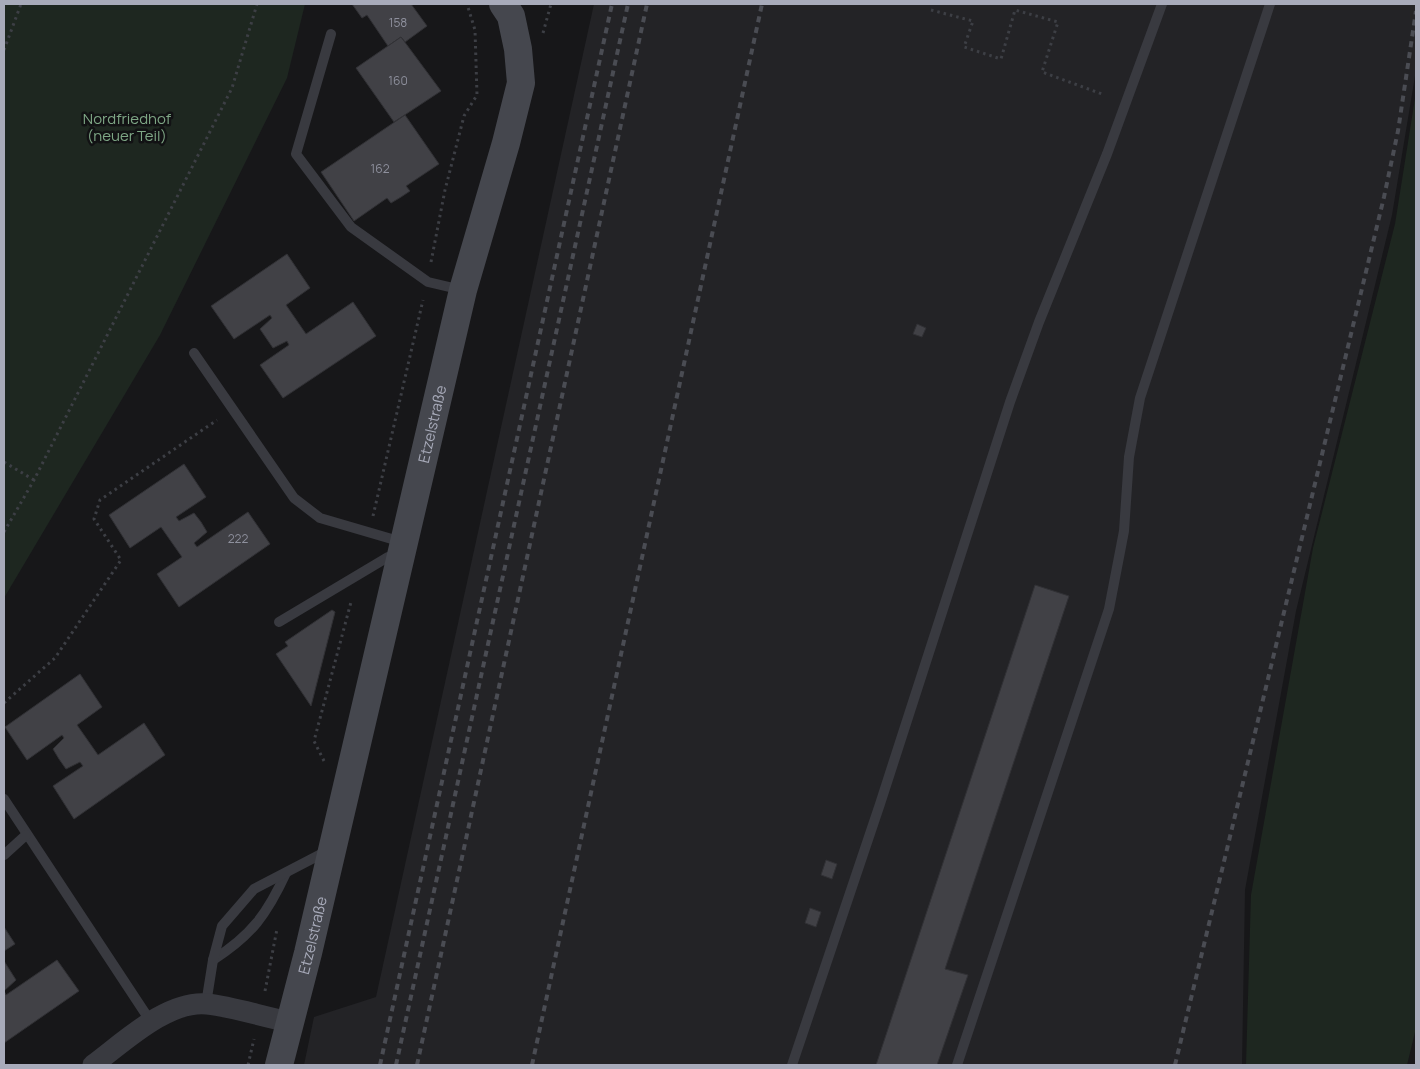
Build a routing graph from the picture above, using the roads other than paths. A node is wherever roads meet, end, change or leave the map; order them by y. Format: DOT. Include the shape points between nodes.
graph roads {
  1 [pos="503,4"];
  2 [pos="1162,4"];
  3 [pos="1270,4"];
  4 [pos="331,34"];
  5 [pos="463,290"];
  6 [pos="194,353"];
  7 [pos="403,551"];
  8 [pos="279,622"];
  9 [pos="4,799"];
  10 [pos="26,835"];
  11 [pos="332,848"];
  12 [pos="4,855"];
  13 [pos="286,873"];
  14 [pos="213,960"];
  15 [pos="206,1004"];
  16 [pos="151,1022"];
  17 [pos="290,1022"];
  18 [pos="93,1065"];
  19 [pos="279,1065"];
  20 [pos="792,1065"];
  21 [pos="957,1065"];
  1 -- 5 [label="street, Etzelstraße" via="510,16 518,49 521,83"];
  2 -- 20 [label="lane" via="1010,402"];
  3 -- 21 [label="lane" via="1140,398 1129,457 1124,531 1109,609"];
  4 -- 5 [label="lane" via="296,154 350,227 428,282"];
  5 -- 7 [label="street, Etzelstraße"];
  6 -- 7 [label="lane" via="294,498 320,518 370,533"];
  7 -- 8 [label="lane" via="388,556"];
  7 -- 11 [label="street, Etzelstraße"];
  9 -- 10 [label="lane"];
  10 -- 12 [label="lane"];
  10 -- 16 [label="lane"];
  11 -- 13 [label="lane"];
  11 -- 17 [label="street, Etzelstraße"];
  13 -- 14 [label="lane" via="272,906 239,944"];
  13 -- 14 [label="lane" via="254,889 222,926"];
  14 -- 15 [label="lane"];
  15 -- 16 [label="street" via="179,1008"];
  15 -- 17 [label="street"];
  16 -- 18 [label="street"];
  17 -- 19 [label="street, Etzelstraße"];
}
